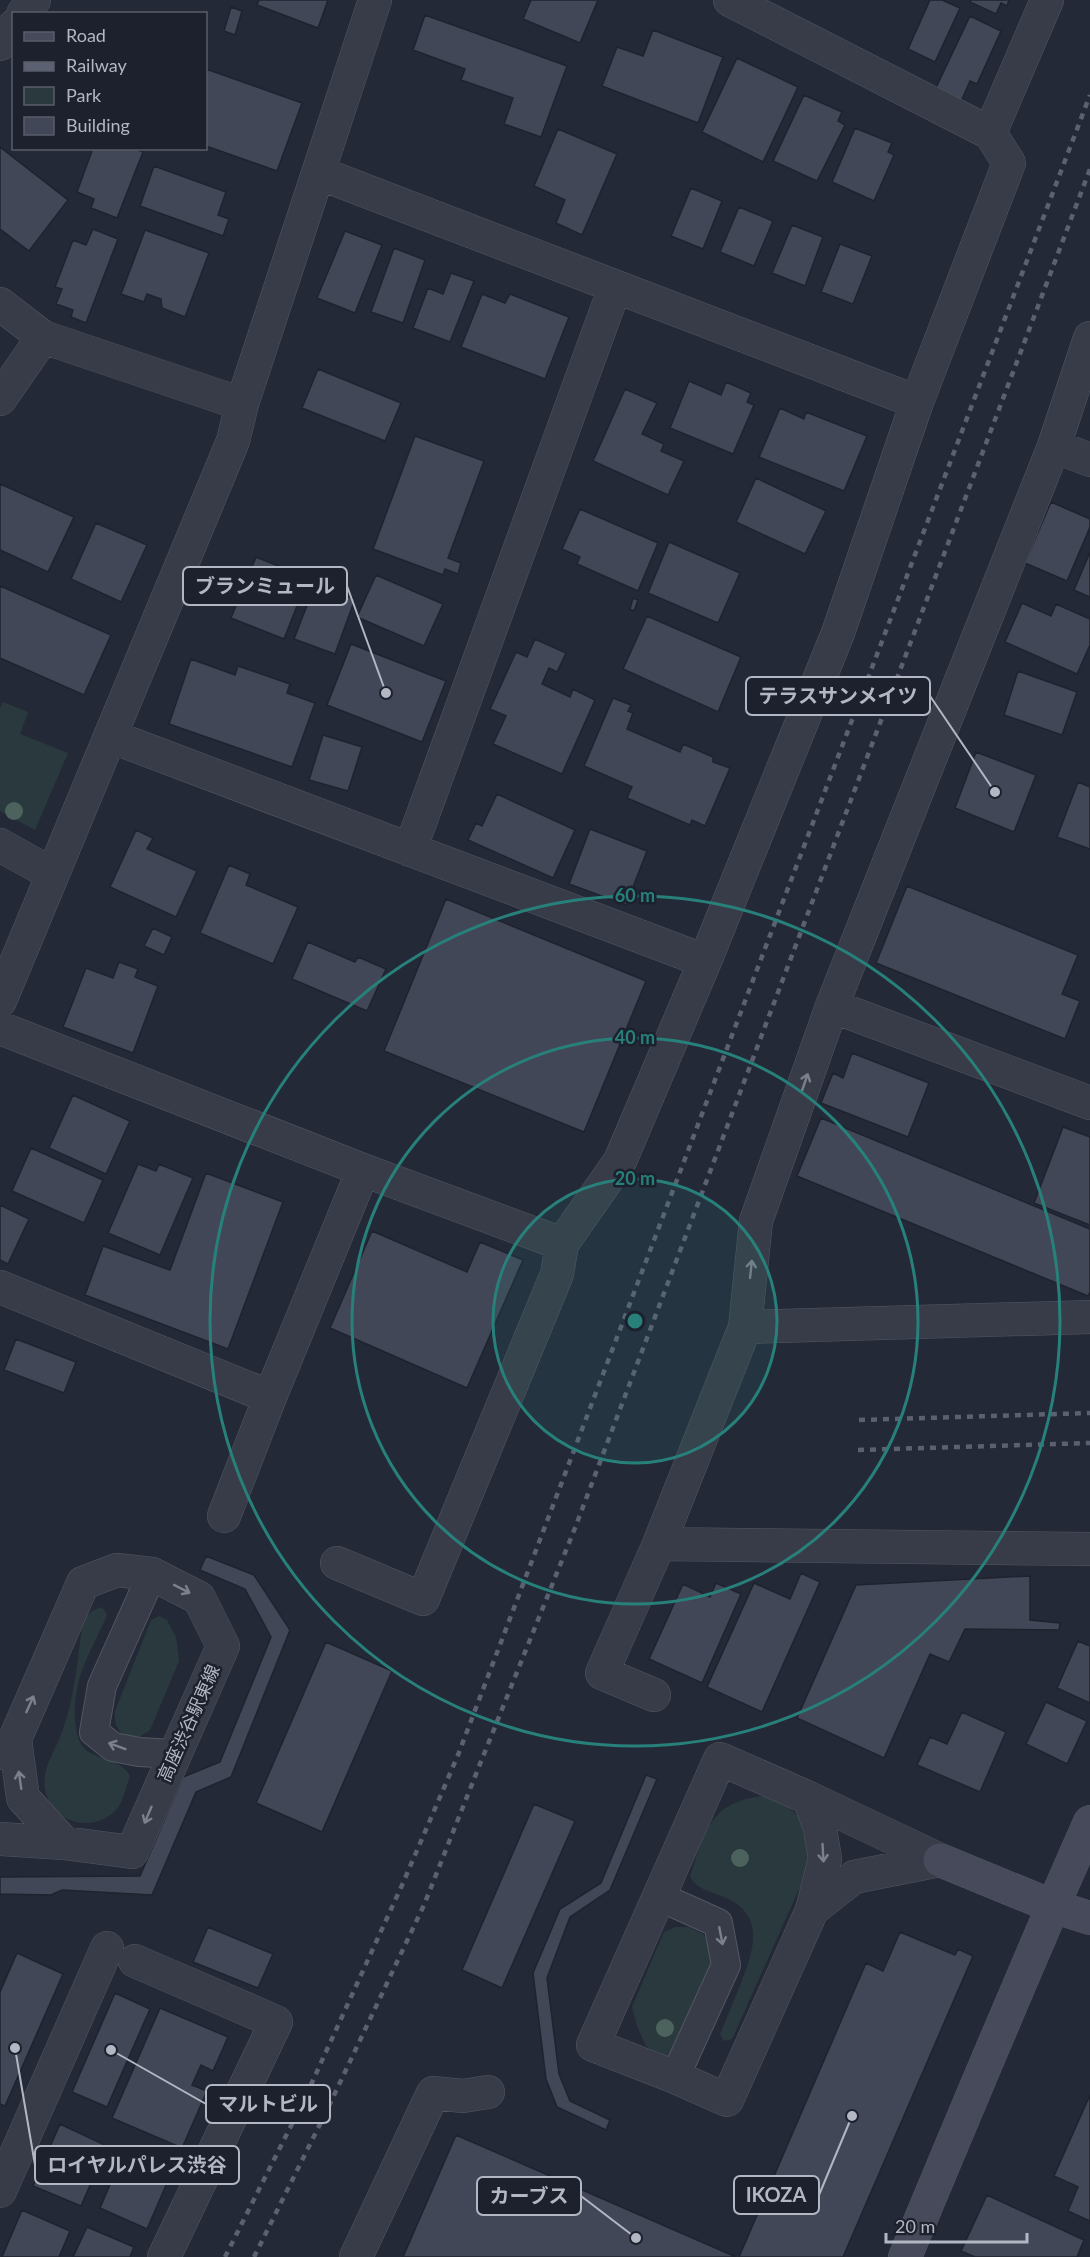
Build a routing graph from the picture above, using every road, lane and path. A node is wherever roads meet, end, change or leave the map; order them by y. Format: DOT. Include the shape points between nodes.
graph roads {
  1 [pos="34,0"];
  2 [pos="375,0"];
  3 [pos="730,0"];
  4 [pos="1047,0"];
  5 [pos="25,12"];
  6 [pos="12,29"];
  7 [pos="0,44"];
  8 [pos="990,133"];
  9 [pos="319,173"];
  10 [pos="615,287"];
  11 [pos="0,304"];
  12 [pos="43,337"];
  13 [pos="1090,338"];
  14 [pos="0,399"];
  15 [pos="917,402"];
  16 [pos="242,404"];
  17 [pos="1054,446"];
  18 [pos="1090,460"];
  19 [pos="110,736"];
  20 [pos="0,845"];
  21 [pos="410,850"];
  22 [pos="52,874"];
  23 [pos="705,961"];
  24 [pos="0,1001"];
  25 [pos="832,1006"];
  26 [pos="0,1028"];
  27 [pos="1089,1098"];
  28 [pos="363,1170"];
  29 [pos="562,1244"];
  30 [pos="0,1287"];
  31 [pos="1090,1317"];
  32 [pos="745,1327"];
  33 [pos="270,1397"];
  34 [pos="224,1516"];
  35 [pos="659,1544"];
  36 [pos="1090,1549"];
  37 [pos="337,1563"];
  38 [pos="152,1575"];
  39 [pos="654,1695"];
  40 [pos="7,1746"];
  41 [pos="174,1754"];
  42 [pos="809,1798"];
  43 [pos="1090,1822"];
  44 [pos="0,1839"];
  45 [pos="64,1843"];
  46 [pos="940,1860"];
  47 [pos="658,1896"];
  48 [pos="1052,1906"];
  49 [pos="812,1910"];
  50 [pos="1090,1918"];
  51 [pos="675,2077"];
  52 [pos="488,2092"];
  53 [pos="2,2184"];
  54 [pos="164,2257"];
  55 [pos="356,2257"];
  56 [pos="905,2257"];
  1 -- 5 [label="street"];
  2 -- 9 [label="street"];
  3 -- 8 [label="street"];
  4 -- 8 [label="street"];
  6 -- 7 [label="street"];
  8 -- 15 [label="street" via="1009,163"];
  9 -- 10 [label="street"];
  9 -- 16 [label="street"];
  10 -- 15 [label="street"];
  10 -- 21 [label="street"];
  11 -- 12 [label="street"];
  12 -- 14 [label="street"];
  12 -- 16 [label="street"];
  13 -- 17 [label="street"];
  15 -- 23 [label="street" via="838,633"];
  16 -- 19 [label="street" via="232,441"];
  17 -- 18 [label="street"];
  17 -- 25 [label="street"];
  19 -- 21 [label="street"];
  19 -- 22 [label="street"];
  20 -- 22 [label="street"];
  21 -- 23 [label="street"];
  22 -- 24 [label="street"];
  23 -- 29 [label="street" via="620,1161"];
  25 -- 27 [label="street"];
  32 -- 25 [label="street, one-way" via="756,1221"];
  26 -- 28 [label="street"];
  28 -- 29 [label="street"];
  28 -- 33 [label="street"];
  29 -- 37 [label="street" via="557,1274 423,1599"];
  30 -- 33 [label="street"];
  31 -- 32 [label="street"];
  32 -- 35 [label="street"];
  33 -- 34 [label="street"];
  35 -- 36 [label="street"];
  35 -- 39 [label="street" via="602,1673"];
  40 -- 38 [label="street, 高座渋谷駅東線, one-way" via="83,1583 117,1570"];
  38 -- 41 [label="street, 高座渋谷駅東線, one-way" via="199,1598 223,1646"];
  41 -- 38 [label="lane, one-way" via="113,1747 94,1732 102,1686"];
  45 -- 40 [label="street, one-way" via="23,1798"];
  41 -- 45 [label="street, 高座渋谷駅東線, one-way" via="132,1852"];
  42 -- 46 [label="street"];
  42 -- 47 [label="street" via="720,1760"];
  42 -- 49 [label="street, one-way" via="820,1828 825,1859"];
  43 -- 48 [label="street"];
  44 -- 45 [label="street, 高座渋谷駅東線"];
  46 -- 48 [label="street"];
  46 -- 49 [label="street" via="854,1877"];
  47 -- 51 [label="lane, one-way" via="718,1923 726,1965"];
  47 -- 51 [label="street" via="593,2044"];
  48 -- 50 [label="street"];
  48 -- 56 [label="street"];
  49 -- 51 [label="street" via="727,2100"];
  52 -- 55 [label="street" via="463,2096 433,2094"];
  53 -- 54 [label="street" via="121,1955 276,2022"];
}
